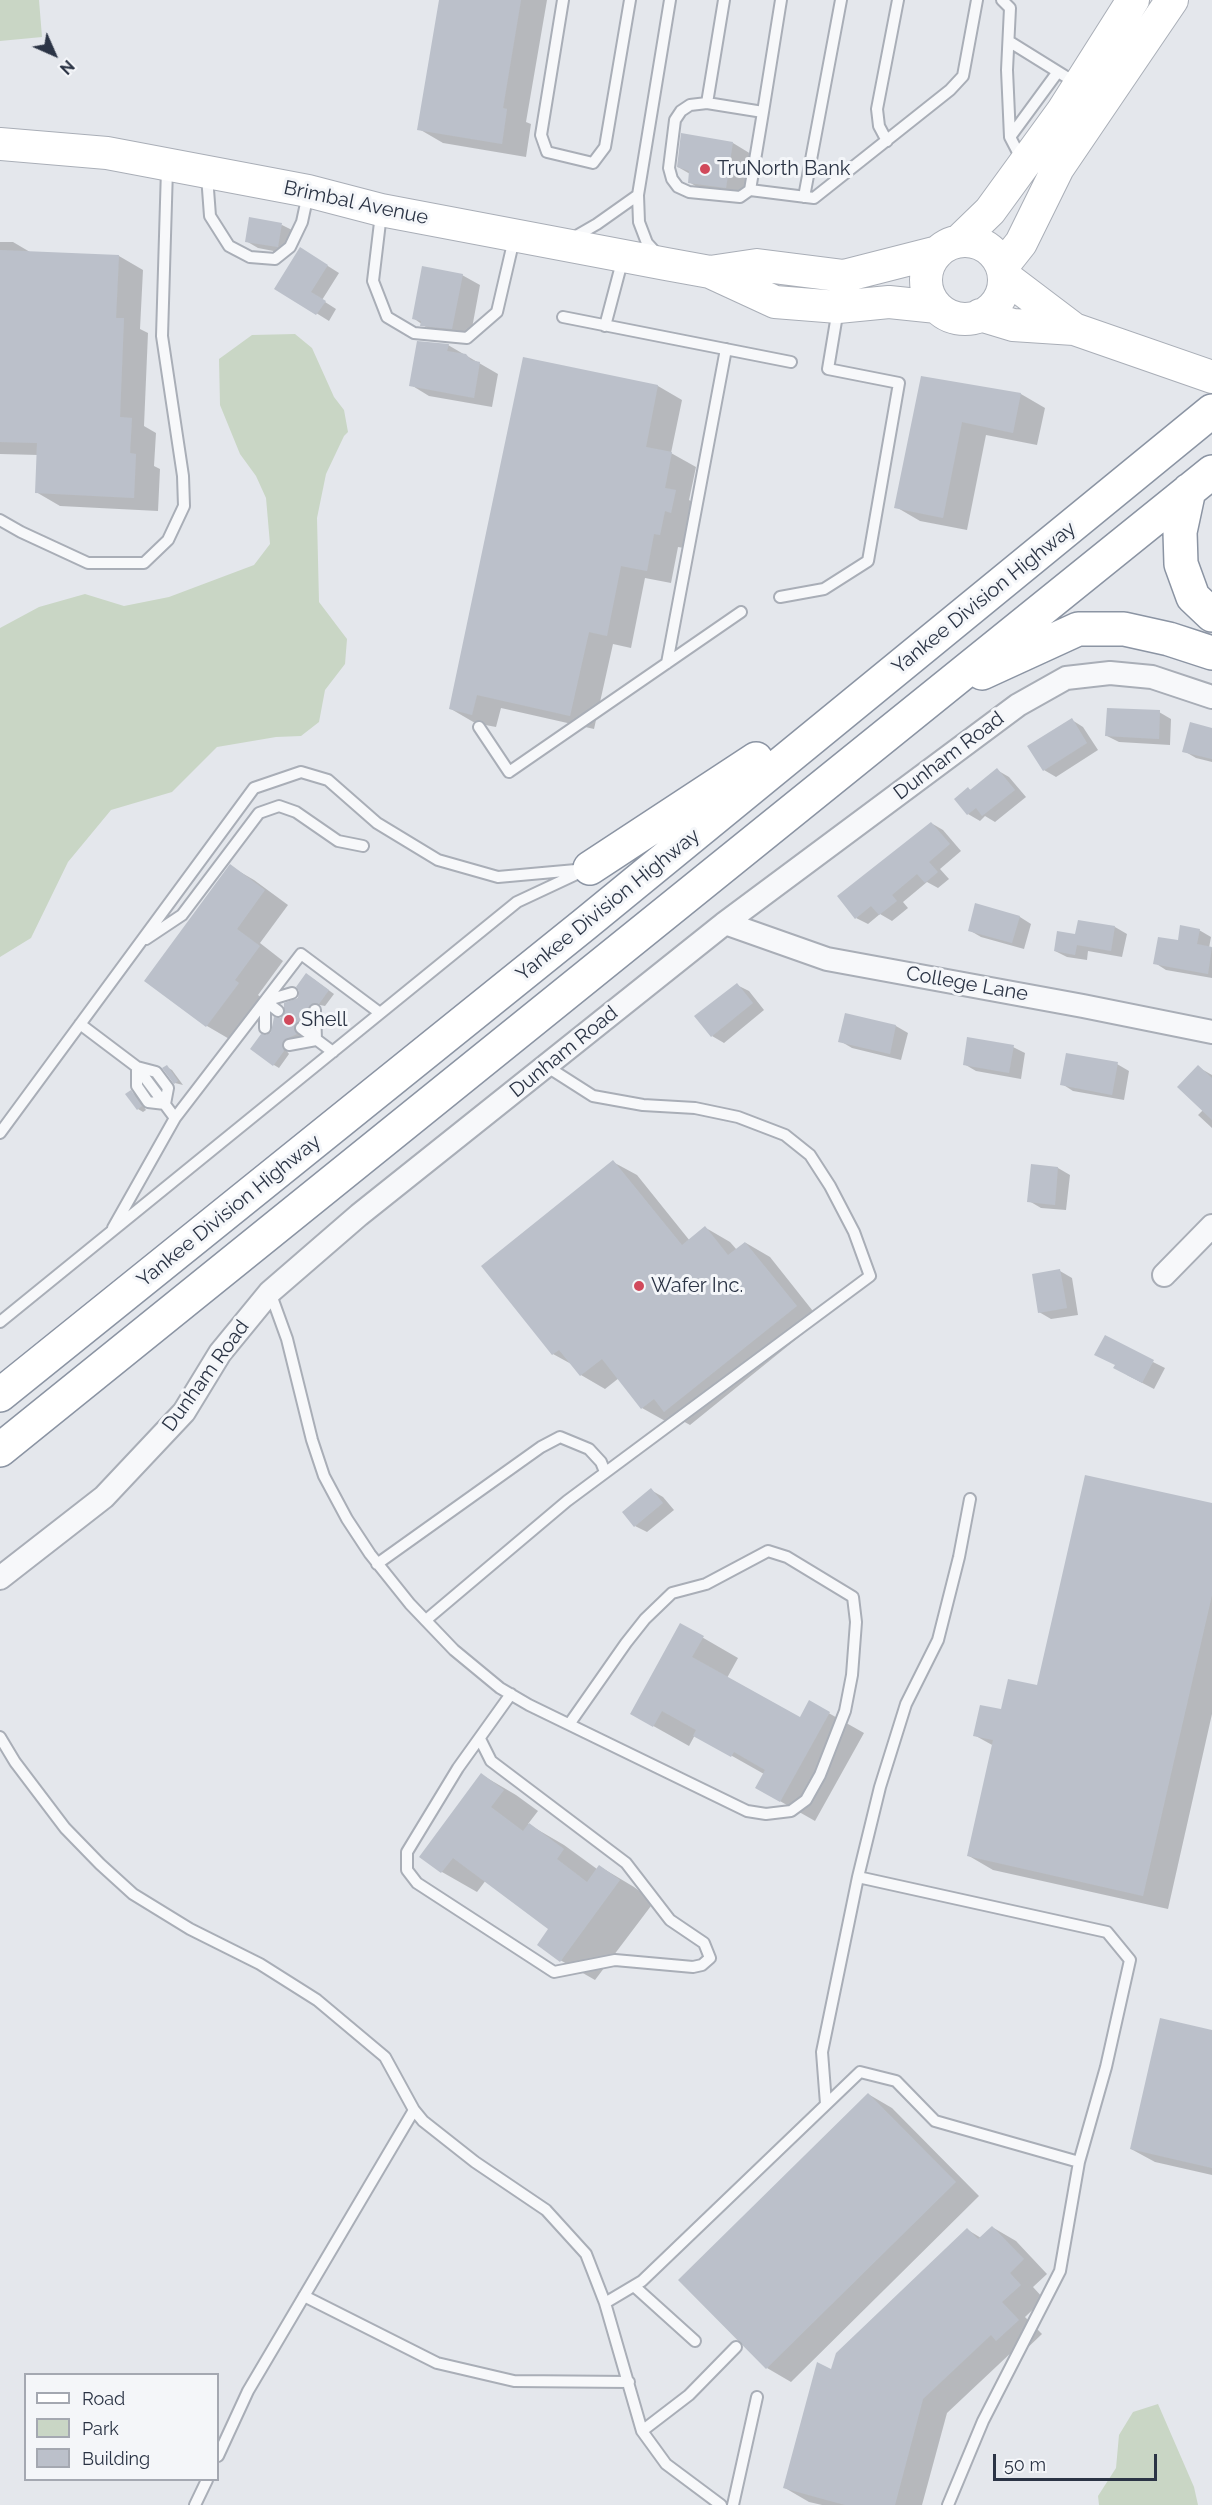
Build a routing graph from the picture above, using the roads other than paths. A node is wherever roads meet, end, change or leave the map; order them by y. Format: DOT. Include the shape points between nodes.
graph roads {
  1 [pos="562,0"];
  2 [pos="630,0"];
  3 [pos="670,0"];
  4 [pos="723,0"];
  5 [pos="781,0"];
  6 [pos="841,0"];
  7 [pos="898,0"];
  8 [pos="977,0"];
  9 [pos="1133,0"];
  10 [pos="1172,0"];
  11 [pos="1010,3"];
  12 [pos="1010,42"];
  13 [pos="1068,79"];
  14 [pos="707,103"];
  15 [pos="763,112"];
  16 [pos="1010,137"];
  17 [pos="887,141"];
  18 [pos="0,144"];
  19 [pos="1024,164"];
  20 [pos="167,165"];
  21 [pos="207,173"];
  22 [pos="750,190"];
  23 [pos="308,191"];
  24 [pos="638,195"];
  25 [pos="804,197"];
  26 [pos="381,210"];
  27 [pos="515,235"];
  28 [pos="563,243"];
  29 [pos="948,247"];
  30 [pos="624,255"];
  31 [pos="666,264"];
  32 [pos="710,272"];
  33 [pos="1003,272"];
  34 [pos="844,276"];
  35 [pos="838,307"];
  36 [pos="937,307"];
  37 [pos="980,315"];
  38 [pos="563,317"];
  39 [pos="605,326"];
  40 [pos="1074,329"];
  41 [pos="726,349"];
  42 [pos="791,362"];
  43 [pos="1209,376"];
  44 [pos="1212,411"];
  45 [pos="1201,481"];
  46 [pos="0,520"];
  47 [pos="1069,528"];
  48 [pos="780,597"];
  49 [pos="741,612"];
  50 [pos="1212,615"];
  51 [pos="1212,653"];
  52 [pos="667,663"];
  53 [pos="940,693"];
  54 [pos="1212,697"];
  55 [pos="479,727"];
  56 [pos="363,846"];
  57 [pos="590,868"];
  58 [pos="726,923"];
  59 [pos="139,944"];
  60 [pos="292,993"];
  61 [pos="265,1001"];
  62 [pos="315,1010"];
  63 [pos="278,1011"];
  64 [pos="380,1013"];
  65 [pos="80,1024"];
  66 [pos="265,1028"];
  67 [pos="301,1028"];
  68 [pos="1212,1032"];
  69 [pos="316,1040"];
  70 [pos="289,1045"];
  71 [pos="333,1052"];
  72 [pos="546,1066"];
  73 [pos="137,1067"];
  74 [pos="165,1104"];
  75 [pos="175,1118"];
  76 [pos="0,1133"];
  77 [pos="1212,1226"];
  78 [pos="110,1233"];
  79 [pos="1164,1275"];
  80 [pos="270,1292"];
  81 [pos="0,1322"];
  82 [pos="0,1395"];
  83 [pos="0,1450"];
  84 [pos="605,1472"];
  85 [pos="970,1499"];
  86 [pos="377,1564"];
  87 [pos="0,1578"];
  88 [pos="426,1620"];
  89 [pos="511,1694"];
  90 [pos="570,1723"];
  91 [pos="0,1737"];
  92 [pos="480,1739"];
  93 [pos="858,1877"];
  94 [pos="826,2104"];
  95 [pos="414,2110"];
  96 [pos="1079,2162"];
  97 [pos="634,2286"];
  98 [pos="304,2296"];
  99 [pos="605,2303"];
  100 [pos="695,2341"];
  101 [pos="736,2347"];
  102 [pos="628,2382"];
  103 [pos="757,2397"];
  104 [pos="642,2432"];
  105 [pos="219,2454"];
  106 [pos="207,2481"];
  107 [pos="707,2501"];
  108 [pos="195,2505"];
  109 [pos="721,2505"];
  110 [pos="733,2505"];
  111 [pos="948,2505"];
  1 -- 2 [label="lane" via="541,135 547,152 593,163 605,147"];
  3 -- 24 [label="lane"];
  4 -- 14 [label="lane"];
  5 -- 15 [label="lane"];
  6 -- 25 [label="lane"];
  7 -- 17 [label="lane" via="877,109 879,126"];
  8 -- 17 [label="lane" via="963,76"];
  9 -- 13 [label="main road"];
  10 -- 33 [label="main road" via="1058,168 1022,243"];
  11 -- 12 [label="lane"];
  12 -- 13 [label="lane"];
  12 -- 16 [label="lane"];
  13 -- 16 [label="lane"];
  13 -- 19 [label="main road"];
  14 -- 15 [label="lane"];
  14 -- 22 [label="lane" via="690,105 675,120 669,168 672,179 689,192 740,197"];
  15 -- 22 [label="lane"];
  16 -- 19 [label="lane"];
  17 -- 25 [label="lane" via="814,198"];
  18 -- 20 [label="main road, Brimbal Avenue" via="107,153"];
  19 -- 29 [label="main road" via="990,211"];
  20 -- 21 [label="main road, Brimbal Avenue"];
  20 -- 46 [label="lane" via="162,336 184,506 168,540 144,563 88,563"];
  21 -- 23 [label="main road, Brimbal Avenue"];
  21 -- 23 [label="lane" via="210,216 229,246 250,257 275,259 290,247 302,222"];
  22 -- 25 [label="lane"];
  23 -- 26 [label="main road, Brimbal Avenue"];
  24 -- 28 [label="lane"];
  24 -- 31 [label="lane" via="639,222 647,243"];
  26 -- 27 [label="main road, Brimbal Avenue"];
  26 -- 27 [label="lane" via="373,281 387,317 414,333 467,338 497,312"];
  27 -- 28 [label="main road, Brimbal Avenue"];
  28 -- 30 [label="main road, Brimbal Avenue"];
  29 -- 33 [label="main road" via="973,242 985,246 995,255"];
  29 -- 34 [label="main road"];
  29 -- 36 [label="main road" via="930,262 926,273 928,292"];
  30 -- 31 [label="main road, Brimbal Avenue"];
  30 -- 39 [label="lane"];
  31 -- 32 [label="main road, Brimbal Avenue"];
  32 -- 34 [label="main road" via="756,265"];
  32 -- 35 [label="main road" via="775,302"];
  33 -- 37 [label="main road" via="998,300"];
  33 -- 40 [label="main road"];
  34 -- 35 [label="lane"];
  35 -- 36 [label="main road" via="889,302"];
  35 -- 48 [label="lane" via="828,369 899,383 868,561 824,589"];
  36 -- 37 [label="main road" via="957,318"];
  37 -- 40 [label="main road" via="1013,325"];
  38 -- 39 [label="lane"];
  39 -- 41 [label="lane"];
  40 -- 43 [label="main road"];
  41 -- 42 [label="lane"];
  41 -- 52 [label="lane"];
  44 -- 47 [label="highway, Yankee Division Highway"];
  45 -- 50 [label="highway" via="1180,532 1181,564 1193,597"];
  45 -- 53 [label="highway"];
  47 -- 57 [label="highway" via="736,774"];
  47 -- 82 [label="highway, Yankee Division Highway"];
  49 -- 52 [label="lane"];
  51 -- 53 [label="highway" via="1124,629 1078,629"];
  52 -- 55 [label="lane" via="509,772"];
  53 -- 83 [label="highway"];
  54 -- 58 [label="street, Dunham Road" via="1152,677 1110,674 1066,678 1018,705"];
  56 -- 59 [label="lane" via="339,841 296,812 279,806 259,813 182,915"];
  57 -- 59 [label="lane" via="498,878 438,860 377,823 328,780 301,772 254,788"];
  57 -- 64 [label="lane" via="517,902"];
  58 -- 68 [label="street, College Lane" via="827,959"];
  58 -- 72 [label="street, Dunham Road"];
  59 -- 65 [label="lane"];
  60 -- 61 [label="lane"];
  61 -- 63 [label="lane"];
  61 -- 64 [label="lane" via="301,954"];
  61 -- 66 [label="lane"];
  61 -- 75 [label="lane"];
  62 -- 69 [label="lane"];
  64 -- 71 [label="lane"];
  65 -- 73 [label="lane"];
  65 -- 76 [label="lane"];
  67 -- 69 [label="lane"];
  69 -- 70 [label="lane"];
  69 -- 71 [label="lane"];
  71 -- 78 [label="lane"];
  72 -- 80 [label="street, Dunham Road" via="359,1215"];
  72 -- 84 [label="lane" via="593,1096 643,1105 695,1108 738,1117 785,1135 810,1155 830,1186 854,1232 870,1276"];
  73 -- 74 [label="lane" via="137,1086 148,1102"];
  73 -- 74 [label="lane" via="156,1072 168,1088"];
  74 -- 75 [label="lane"];
  75 -- 78 [label="lane"];
  77 -- 79 [label="street"];
  78 -- 81 [label="lane"];
  80 -- 86 [label="lane" via="287,1339 324,1476"];
  80 -- 87 [label="street, Dunham Road" via="219,1353 184,1412 104,1497"];
  84 -- 86 [label="lane" via="589,1449 560,1437"];
  84 -- 88 [label="lane"];
  85 -- 93 [label="lane" via="938,1640 906,1704"];
  86 -- 88 [label="lane"];
  88 -- 89 [label="lane" via="454,1650"];
  89 -- 90 [label="lane"];
  89 -- 92 [label="lane"];
  90 -- 90 [label="lane" via="747,1811 791,1811 806,1800 820,1775 844,1711 852,1675 856,1622 853,1597 787,1557 768,1551 705,1584 672,1593 626,1643"];
  91 -- 95 [label="lane" via="65,1828 133,1894 317,2000 385,2057"];
  92 -- 92 [label="lane" via="491,1761 626,1863 670,1920 704,1943 710,1958 693,1967 615,1960 554,1972 417,1883 407,1870 406,1852"];
  93 -- 94 [label="lane" via="822,2052"];
  93 -- 96 [label="lane" via="1107,1932 1130,1959 1106,2067"];
  94 -- 96 [label="lane" via="860,2072 896,2081 935,2121"];
  94 -- 97 [label="lane"];
  95 -- 98 [label="lane"];
  95 -- 99 [label="lane" via="475,2162 546,2210 586,2254"];
  96 -- 111 [label="lane" via="1060,2271 983,2421"];
  97 -- 99 [label="lane"];
  97 -- 100 [label="lane"];
  98 -- 102 [label="lane" via="437,2363 514,2381"];
  98 -- 105 [label="lane" via="248,2391"];
  99 -- 102 [label="lane"];
  101 -- 104 [label="lane" via="689,2395"];
  102 -- 104 [label="lane"];
  103 -- 110 [label="lane"];
  104 -- 107 [label="lane" via="666,2464"];
  106 -- 108 [label="lane"];
  107 -- 109 [label="lane"];
}
